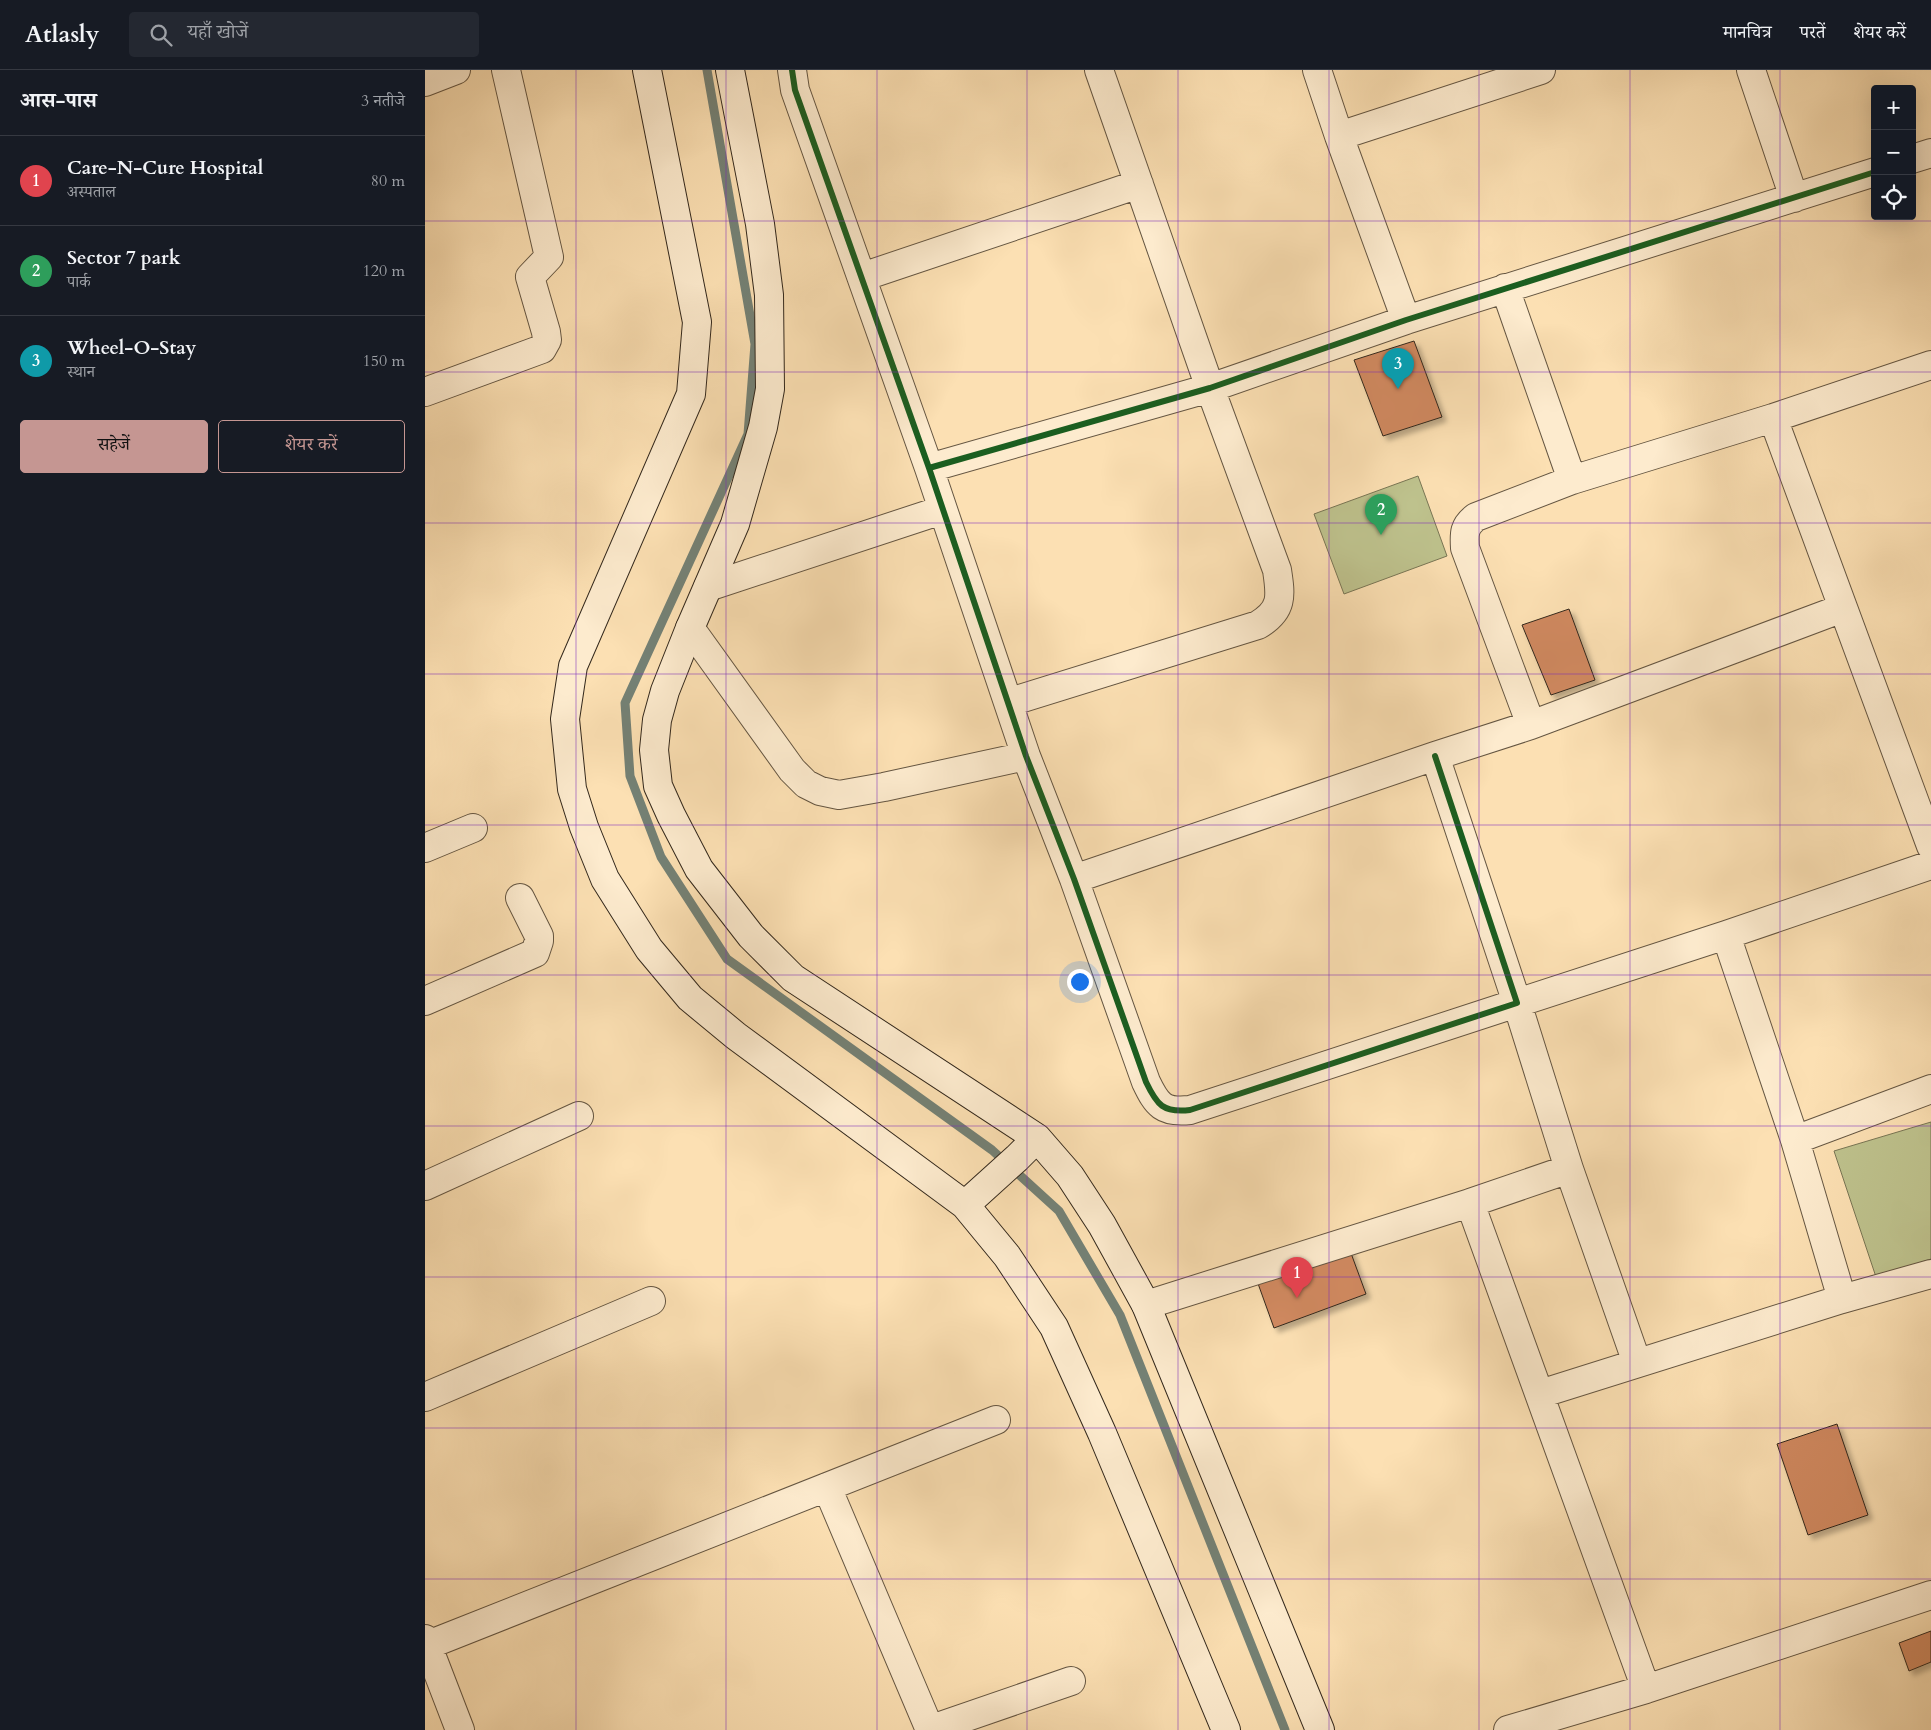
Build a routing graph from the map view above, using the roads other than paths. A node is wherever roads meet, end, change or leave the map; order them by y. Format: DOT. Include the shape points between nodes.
graph roads {
  1 [pos="456,70"];
  2 [pos="506,70"];
  3 [pos="647,70"];
  4 [pos="730,70"];
  5 [pos="791,70"];
  6 [pos="1099,70"];
  7 [pos="1317,70"];
  8 [pos="1541,70"];
  9 [pos="1751,70"];
  10 [pos="425,82"];
  11 [pos="1339,136"];
  12 [pos="1931,153"];
  13 [pos="1916,159"];
  14 [pos="1871,173"];
  15 [pos="1139,184"];
  16 [pos="1795,198"];
  17 [pos="862,277"];
  18 [pos="1505,288"];
  19 [pos="1406,320"];
  20 [pos="1931,365"];
  21 [pos="1210,388"];
  22 [pos="425,392"];
  23 [pos="1773,418"];
  24 [pos="929,468"];
  25 [pos="1572,480"];
  26 [pos="942,510"];
  27 [pos="708,587"];
  28 [pos="1843,608"];
  29 [pos="690,628"];
  30 [pos="1010,702"];
  31 [pos="1531,725"];
  32 [pos="1026,756"];
  33 [pos="1435,756"];
  34 [pos="473,828"];
  35 [pos="1931,846"];
  36 [pos="425,848"];
  37 [pos="1931,865"];
  38 [pos="1074,879"];
  39 [pos="520,898"];
  40 [pos="1726,935"];
  41 [pos="425,1001"];
  42 [pos="1517,1003"];
  43 [pos="1931,1089"];
  44 [pos="579,1116"];
  45 [pos="1037,1138"];
  46 [pos="1795,1140"];
  47 [pos="1569,1169"];
  48 [pos="425,1186"];
  49 [pos="972,1200"];
  50 [pos="1470,1203"];
  51 [pos="1931,1274"];
  52 [pos="1842,1300"];
  53 [pos="651,1302"];
  54 [pos="1146,1305"];
  55 [pos="1637,1363"];
  56 [pos="1540,1394"];
  57 [pos="425,1397"];
  58 [pos="996,1420"];
  59 [pos="827,1487"];
  60 [pos="1931,1595"];
  61 [pos="426,1642"];
  62 [pos="1071,1681"];
  63 [pos="1647,1688"];
  64 [pos="460,1730"];
  65 [pos="930,1730"];
  66 [pos="1226,1730"];
  67 [pos="1320,1730"];
  68 [pos="1508,1730"];
  1 -- 10 [label="street"];
  2 -- 22 [label="street" via="549,257 530,277 546,332 545,345 542,349"];
  3 -- 49 [label="street" via="697,322 696,354 691,394 573,666 565,719 572,789 605,879 649,949 691,998 736,1036"];
  4 -- 27 [label="street" via="769,294 770,389 763,427 735,524"];
  5 -- 17 [label="street" via="795,90"];
  6 -- 15 [label="street"];
  7 -- 11 [label="street"];
  8 -- 11 [label="street"];
  9 -- 16 [label="street"];
  11 -- 19 [label="street"];
  12 -- 13 [label="street"];
  14 -- 16 [label="street"];
  15 -- 17 [label="street"];
  15 -- 21 [label="street"];
  16 -- 18 [label="street"];
  17 -- 24 [label="street"];
  18 -- 19 [label="street"];
  18 -- 25 [label="street"];
  19 -- 21 [label="street"];
  20 -- 23 [label="street"];
  21 -- 24 [label="street"];
  21 -- 30 [label="street" via="1277,570 1278,606 1270,618 1258,625"];
  23 -- 25 [label="street"];
  23 -- 28 [label="street"];
  24 -- 26 [label="street"];
  25 -- 31 [label="street" via="1476,517 1464,532 1465,548"];
  26 -- 27 [label="street"];
  26 -- 30 [label="street"];
  27 -- 29 [label="street"];
  28 -- 31 [label="street"];
  28 -- 35 [label="street"];
  29 -- 32 [label="street" via="792,770 806,784 820,791 839,795"];
  29 -- 45 [label="street" via="665,691 657,720 654,750 658,786 699,869 751,936 793,978"];
  30 -- 32 [label="street"];
  31 -- 33 [label="street"];
  32 -- 38 [label="street"];
  33 -- 38 [label="street"];
  33 -- 42 [label="street"];
  34 -- 36 [label="street"];
  37 -- 40 [label="street"];
  38 -- 42 [label="street" via="1145,1082 1164,1109 1175,1112 1190,1110"];
  39 -- 41 [label="street" via="539,936 535,954"];
  40 -- 42 [label="street"];
  40 -- 46 [label="street"];
  42 -- 47 [label="street"];
  43 -- 46 [label="street"];
  44 -- 48 [label="street"];
  45 -- 49 [label="street"];
  45 -- 54 [label="street" via="1071,1176"];
  46 -- 52 [label="street"];
  47 -- 50 [label="street"];
  47 -- 55 [label="street"];
  49 -- 66 [label="street" via="1054,1327 1102,1433"];
  50 -- 54 [label="street"];
  50 -- 56 [label="street"];
  51 -- 52 [label="street"];
  52 -- 55 [label="street"];
  53 -- 57 [label="street"];
  54 -- 67 [label="street"];
  55 -- 56 [label="street"];
  56 -- 63 [label="street"];
  58 -- 59 [label="street"];
  59 -- 61 [label="street"];
  59 -- 65 [label="street"];
  60 -- 63 [label="street"];
  61 -- 64 [label="street"];
  62 -- 65 [label="street"];
  63 -- 68 [label="street"];
}
